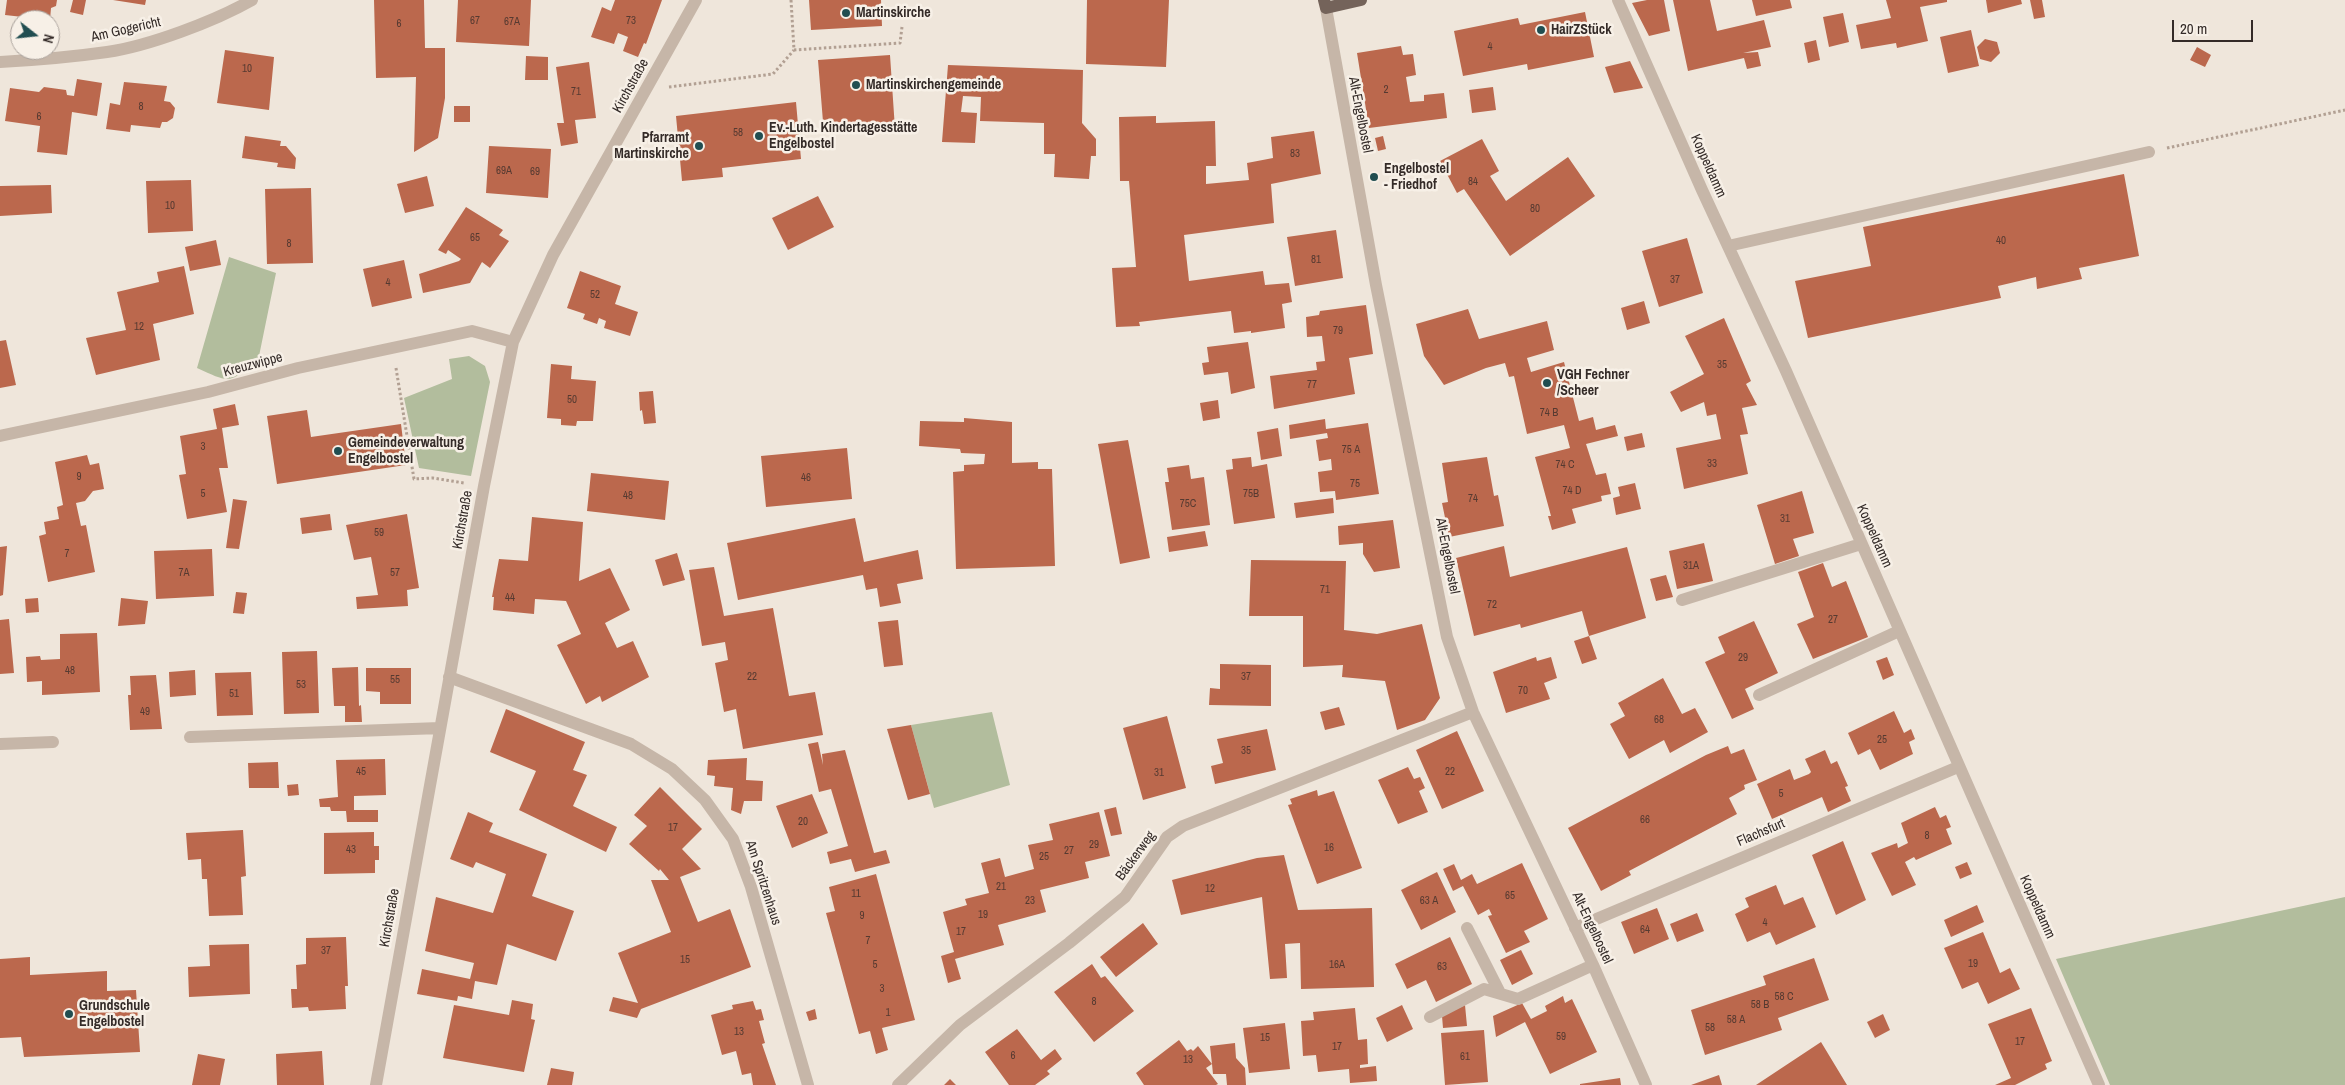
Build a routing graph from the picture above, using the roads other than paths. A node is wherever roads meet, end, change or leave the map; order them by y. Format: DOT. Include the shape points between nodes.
graph roads {
  1 [pos="252,0"];
  2 [pos="696,0"];
  3 [pos="1361,0"];
  4 [pos="1618,0"];
  5 [pos="1325,4"];
  6 [pos="0,62"];
  7 [pos="2149,152"];
  8 [pos="1728,246"];
  9 [pos="513,342"];
  10 [pos="0,436"];
  11 [pos="1861,544"];
  12 [pos="1682,600"];
  13 [pos="1899,631"];
  14 [pos="449,678"];
  15 [pos="1759,695"];
  16 [pos="1473,712"];
  17 [pos="440,728"];
  18 [pos="190,737"];
  19 [pos="53,742"];
  20 [pos="0,744"];
  21 [pos="1958,767"];
  22 [pos="1467,928"];
  23 [pos="1576,928"];
  24 [pos="1593,965"];
  25 [pos="1500,993"];
  26 [pos="1430,1017"];
  27 [pos="376,1085"];
  28 [pos="808,1085"];
  29 [pos="898,1085"];
  30 [pos="1646,1085"];
  31 [pos="2099,1085"];
  1 -- 6 [label="street, Am Gogericht" via="174,34 110,52"];
  2 -- 9 [label="street, Kirchstraße" via="553,255"];
  3 -- 5 [label="main road"];
  4 -- 8 [label="street, Koppeldamm"];
  5 -- 16 [label="street, Alt-Engelbostel" via="1376,285 1447,637"];
  7 -- 8 [label="street"];
  8 -- 11 [label="street, Koppeldamm"];
  9 -- 10 [label="street, Kreuzwippe" via="472,331"];
  9 -- 14 [label="street, Kirchstraße"];
  11 -- 12 [label="street"];
  11 -- 13 [label="street, Koppeldamm"];
  13 -- 15 [label="street"];
  13 -- 21 [label="street, Koppeldamm"];
  14 -- 17 [label="street, Kirchstraße"];
  14 -- 28 [label="street, Am Spritzenhaus" via="631,744 672,769 706,800 733,839 751,887"];
  16 -- 23 [label="street, Alt-Engelbostel"];
  16 -- 29 [label="street, Bäckerweg" via="1183,826 1167,837 1125,897 1069,944 960,1024"];
  17 -- 18 [label="street"];
  17 -- 27 [label="street, Kirchstraße"];
  19 -- 20 [label="street"];
  21 -- 23 [label="street, Flachsfurt"];
  21 -- 31 [label="street, Koppeldamm"];
  22 -- 25 [label="street"];
  23 -- 24 [label="street, Alt-Engelbostel"];
  24 -- 25 [label="street" via="1518,999"];
  24 -- 30 [label="street, Alt-Engelbostel"];
  25 -- 26 [label="street" via="1484,988"];
}
